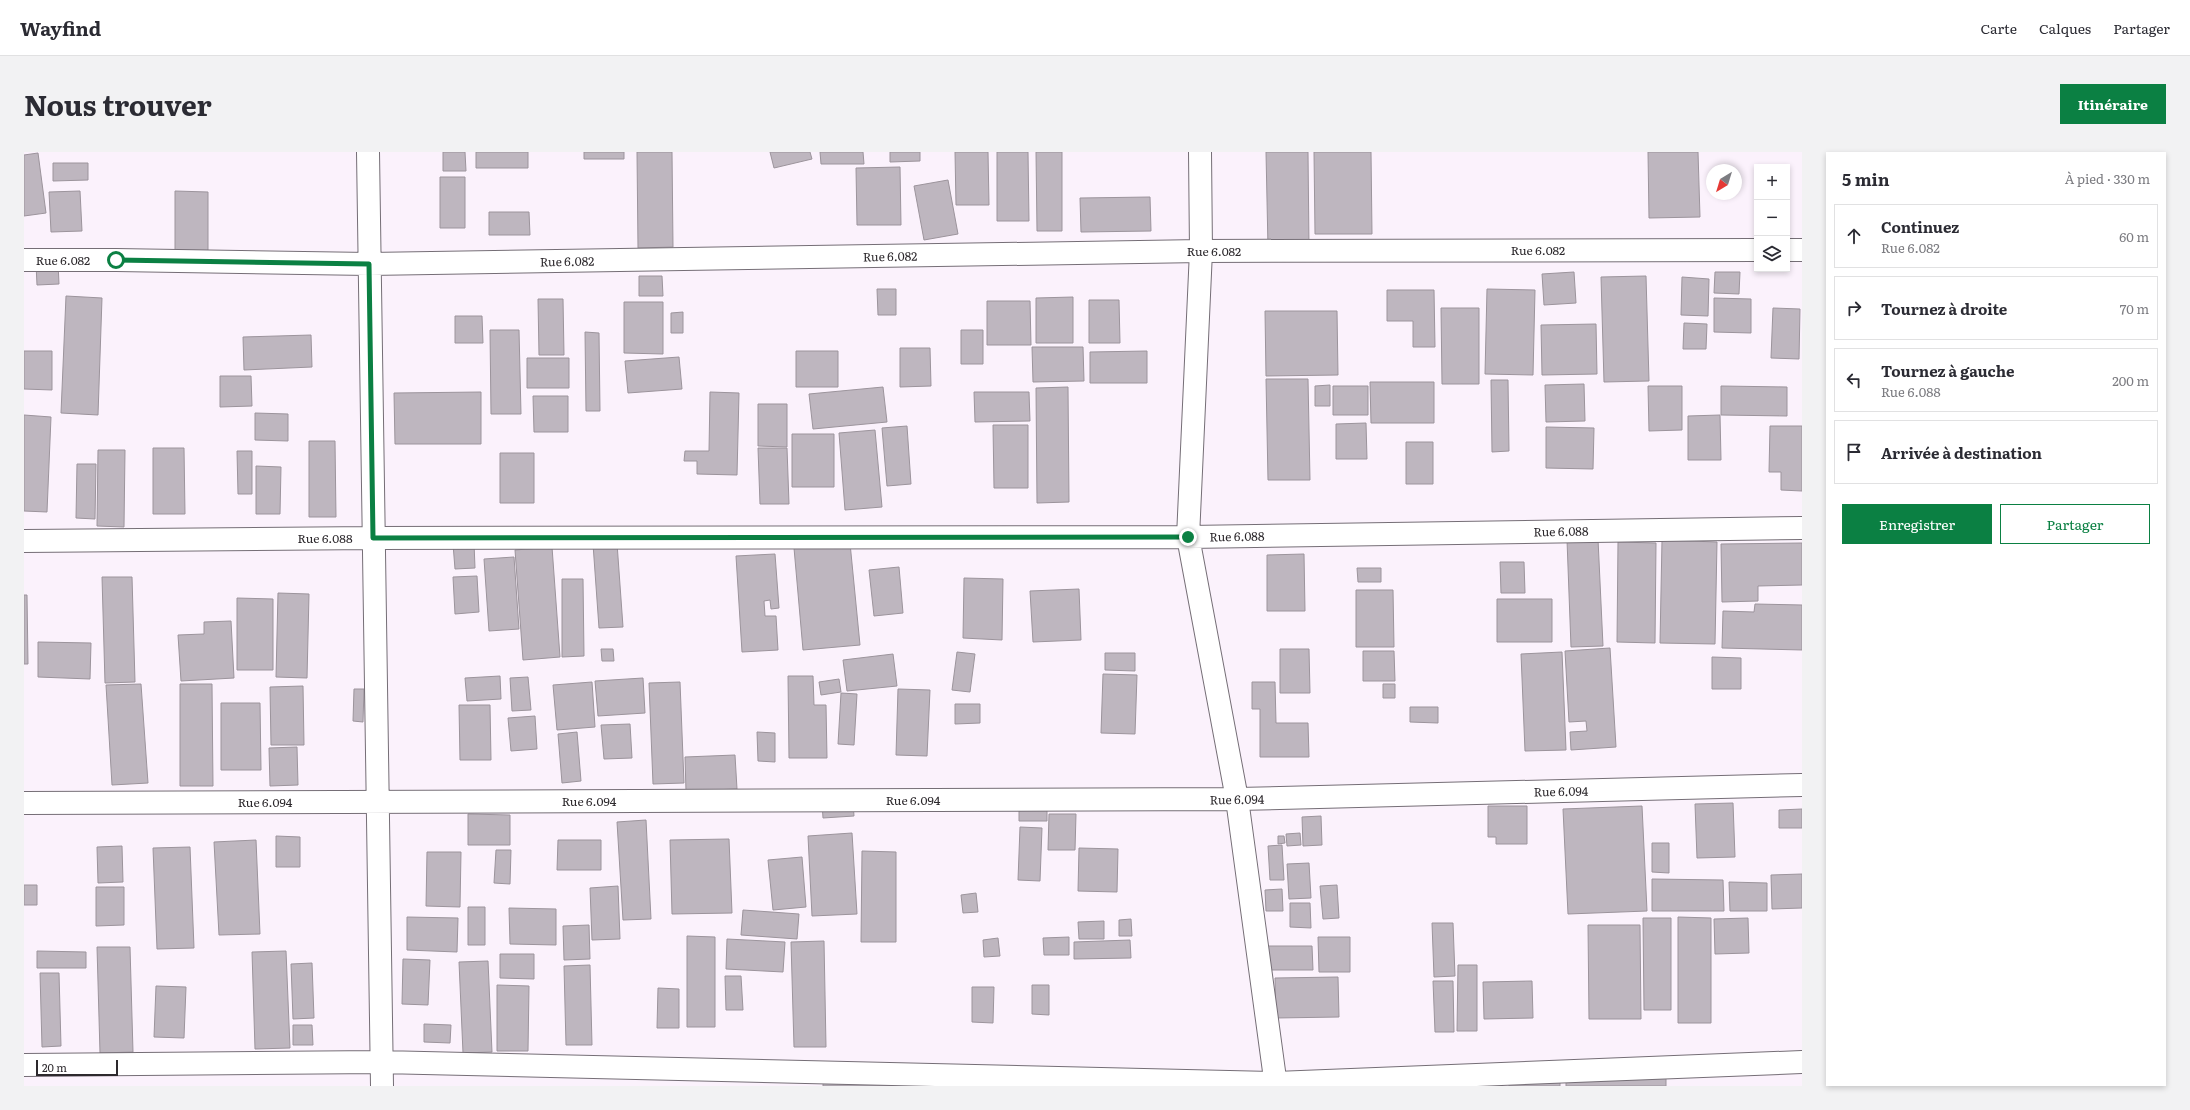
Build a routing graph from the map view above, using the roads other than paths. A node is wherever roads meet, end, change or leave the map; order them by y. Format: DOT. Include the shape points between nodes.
graph roads {
  1 [pos="368,152"];
  2 [pos="1200,152"];
  3 [pos="1754,250"];
  4 [pos="1790,250"];
  5 [pos="1802,250"];
  6 [pos="1201,251"];
  7 [pos="24,260"];
  8 [pos="369,264"];
  9 [pos="1802,528"];
  10 [pos="1188,537"];
  11 [pos="373,538"];
  12 [pos="24,541"];
  13 [pos="1802,785"];
  14 [pos="1237,799"];
  15 [pos="377,802"];
  16 [pos="24,803"];
  17 [pos="381,1062"];
  18 [pos="1802,1062"];
  19 [pos="24,1066"];
  20 [pos="1276,1084"];
  21 [pos="382,1086"];
  1 -- 8 [label="street"];
  2 -- 6 [label="street"];
  3 -- 6 [label="street, Rue 6.082"];
  4 -- 5 [label="street"];
  6 -- 8 [label="street, Rue 6.082"];
  6 -- 10 [label="street"];
  7 -- 8 [label="street, Rue 6.082"];
  8 -- 11 [label="street"];
  9 -- 10 [label="street, Rue 6.088"];
  10 -- 11 [label="street, Rue 6.088"];
  10 -- 14 [label="street"];
  11 -- 12 [label="street, Rue 6.088"];
  11 -- 15 [label="street"];
  13 -- 14 [label="street, Rue 6.094"];
  14 -- 15 [label="street, Rue 6.094"];
  14 -- 20 [label="street"];
  15 -- 16 [label="street, Rue 6.094"];
  15 -- 17 [label="street"];
  17 -- 19 [label="street"];
  17 -- 20 [label="street"];
  17 -- 21 [label="street"];
  18 -- 20 [label="street"];
}
